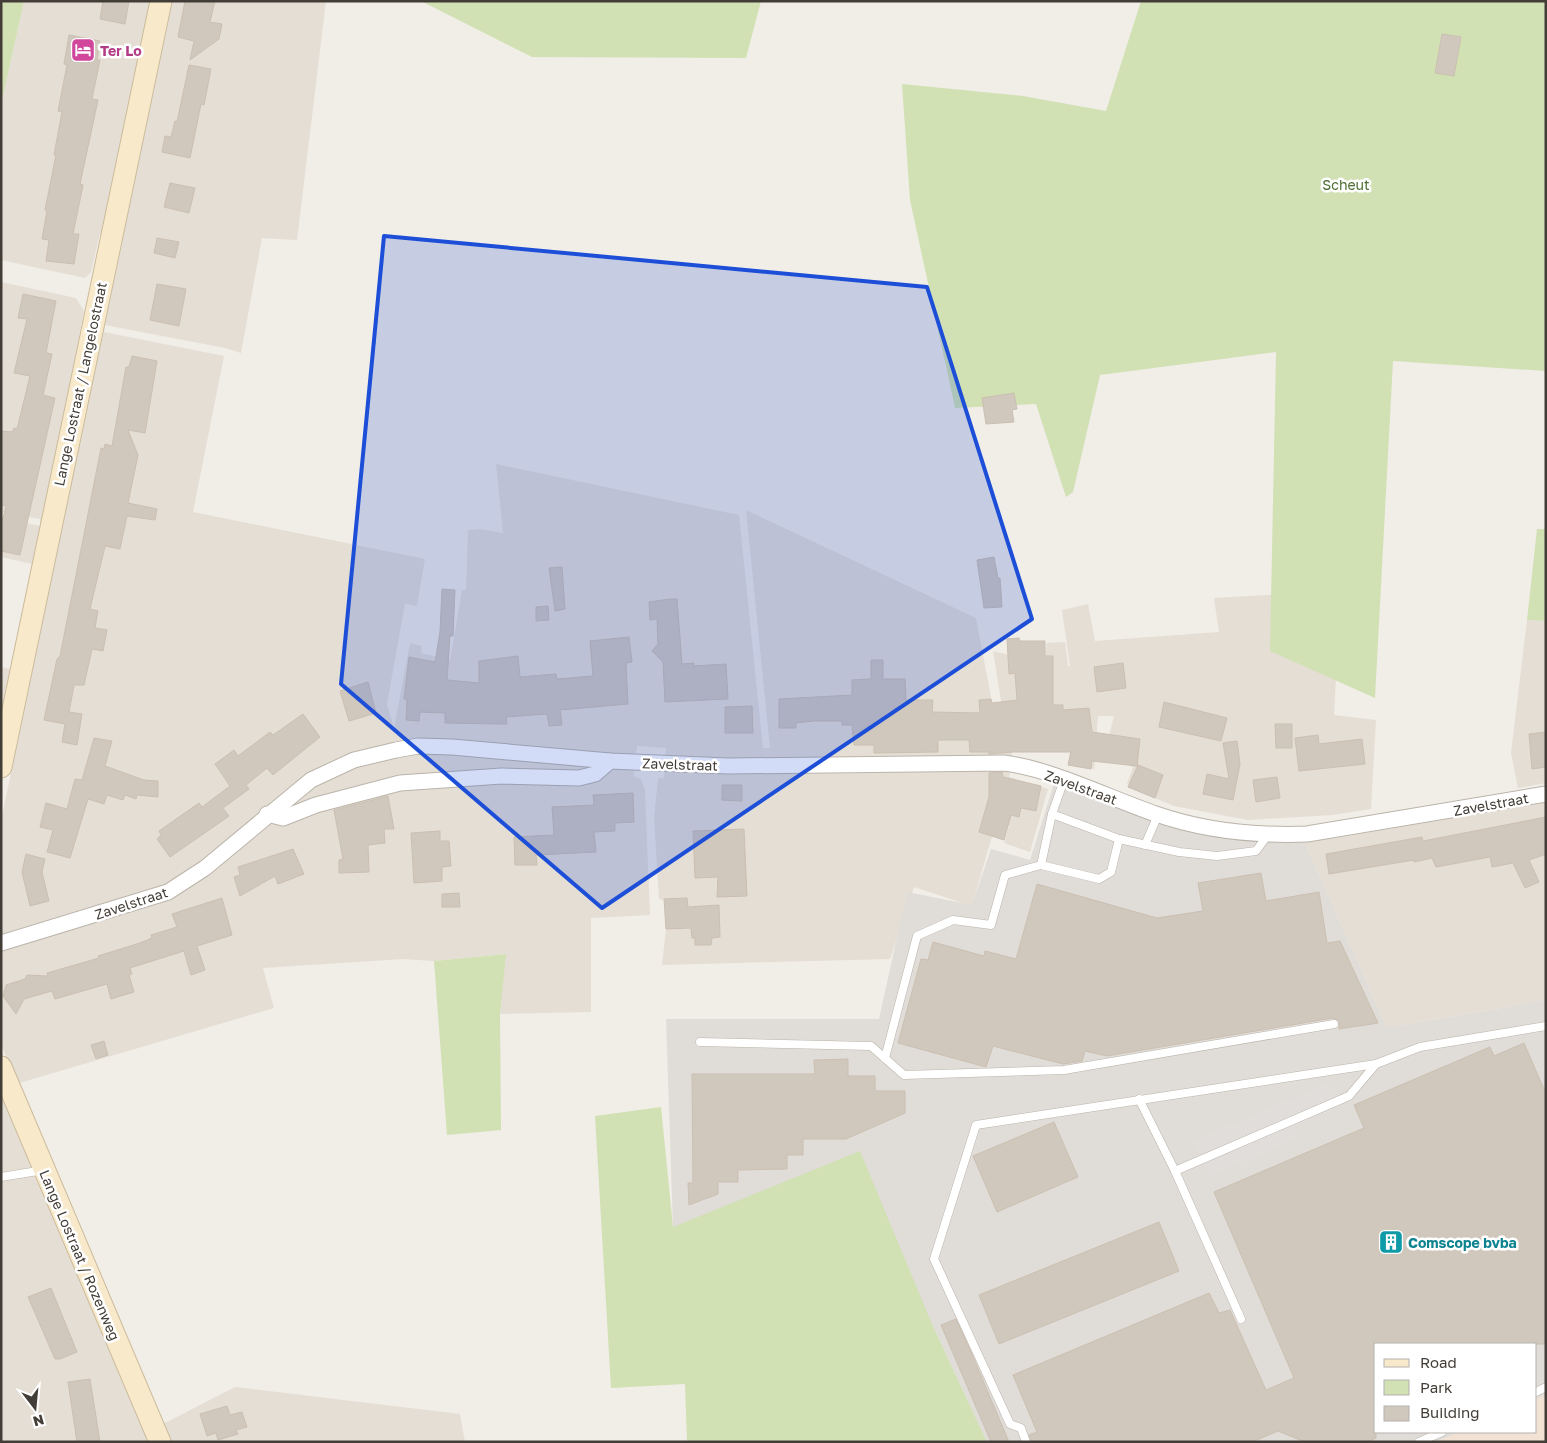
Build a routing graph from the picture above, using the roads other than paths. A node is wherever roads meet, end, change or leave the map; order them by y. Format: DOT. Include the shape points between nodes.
graph roads {
  1 [pos="161,1"];
  2 [pos="610,761"];
  3 [pos="1,767"];
  4 [pos="1064,780"];
  5 [pos="1546,794"];
  6 [pos="267,814"];
  7 [pos="1052,814"];
  8 [pos="1158,815"];
  9 [pos="1267,836"];
  10 [pos="1119,839"];
  11 [pos="1145,845"];
  12 [pos="1041,865"];
  13 [pos="1,942"];
  14 [pos="1334,1024"];
  15 [pos="1546,1026"];
  16 [pos="700,1042"];
  17 [pos="886,1058"];
  18 [pos="1376,1064"];
  19 [pos="1,1067"];
  20 [pos="1140,1099"];
  21 [pos="44,1169"];
  22 [pos="1175,1171"];
  23 [pos="1,1177"];
  24 [pos="1241,1319"];
  25 [pos="1440,1433"];
  26 [pos="160,1442"];
  27 [pos="1026,1442"];
  28 [pos="1419,1442"];
  1 -- 3 [label="street, Lange Lostraat / Langelostraat"];
  2 -- 4 [label="street, Zavelstraat" via="728,766 1004,763"];
  2 -- 6 [label="street" via="595,774 579,778 502,776 400,783 316,805 283,818"];
  2 -- 6 [label="street, Zavelstraat" via="418,746 354,760 332,769 311,780"];
  4 -- 7 [label="lane"];
  4 -- 8 [label="street, Zavelstraat"];
  5 -- 9 [label="street, Zavelstraat" via="1307,834"];
  6 -- 13 [label="street, Zavelstraat" via="205,868 168,892"];
  7 -- 10 [label="lane"];
  7 -- 12 [label="lane"];
  8 -- 9 [label="street, Zavelstraat" via="1218,831"];
  8 -- 11 [label="lane"];
  9 -- 11 [label="lane" via="1256,851 1217,856"];
  10 -- 11 [label="lane"];
  10 -- 12 [label="lane" via="1111,872 1099,879"];
  12 -- 17 [label="lane" via="1005,875 991,924 953,920 917,936"];
  14 -- 17 [label="lane" via="1064,1070 904,1075"];
  15 -- 18 [label="lane" via="1420,1047"];
  16 -- 17 [label="lane" via="871,1046"];
  18 -- 20 [label="lane"];
  18 -- 22 [label="lane" via="1349,1096"];
  19 -- 21 [label="street, Lange Lostraat / Rozenweg"];
  20 -- 22 [label="lane"];
  20 -- 27 [label="lane" via="976,1125 934,1259 1010,1424 1021,1428"];
  21 -- 23 [label="lane"];
  21 -- 26 [label="street, Lange Lostraat / Rozenweg"];
  22 -- 24 [label="lane"];
  25 -- 28 [label="lane"];
}
